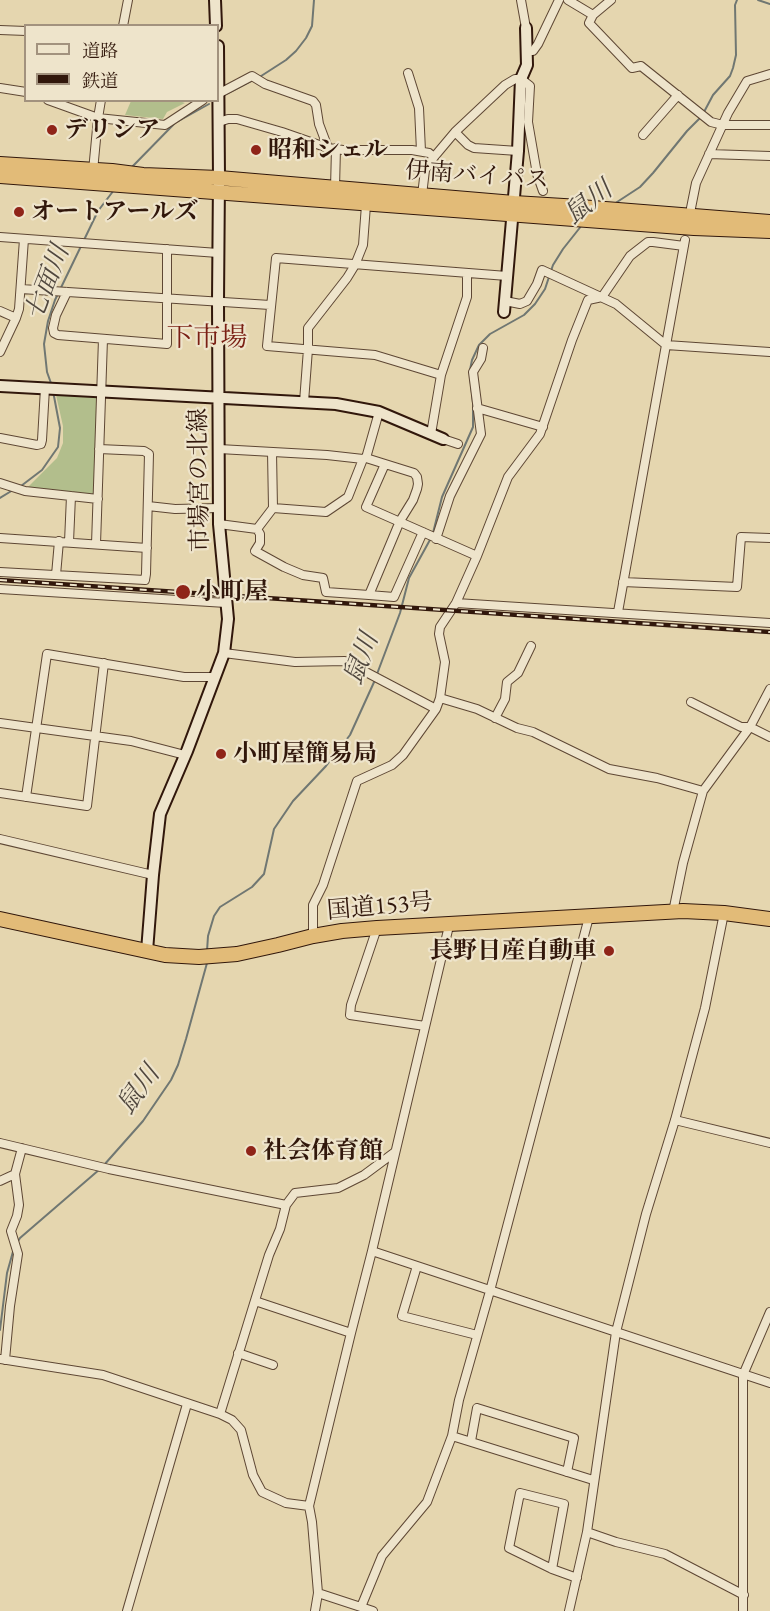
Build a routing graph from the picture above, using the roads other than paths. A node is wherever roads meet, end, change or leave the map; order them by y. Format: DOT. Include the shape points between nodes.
graph roads {
  1 [pos="128,0"];
  2 [pos="215,0"];
  3 [pos="521,0"];
  4 [pos="559,0"];
  5 [pos="568,0"];
  6 [pos="611,0"];
  7 [pos="593,15"];
  8 [pos="123,24"];
  9 [pos="216,24"];
  10 [pos="525,28"];
  11 [pos="0,30"];
  12 [pos="24,31"];
  13 [pos="528,51"];
  14 [pos="408,73"];
  15 [pos="770,74"];
  16 [pos="520,78"];
  17 [pos="0,88"];
  18 [pos="24,92"];
  19 [pos="219,93"];
  20 [pos="678,95"];
  21 [pos="54,102"];
  22 [pos="101,102"];
  23 [pos="200,102"];
  24 [pos="218,102"];
  25 [pos="98,118"];
  26 [pos="219,122"];
  27 [pos="723,124"];
  28 [pos="770,125"];
  29 [pos="455,132"];
  30 [pos="643,135"];
  31 [pos="332,148"];
  32 [pos="421,151"];
  33 [pos="518,151"];
  34 [pos="709,154"];
  35 [pos="770,156"];
  36 [pos="434,157"];
  37 [pos="0,164"];
  38 [pos="93,171"];
  39 [pos="0,176"];
  40 [pos="219,178"];
  41 [pos="139,181"];
  42 [pos="335,188"];
  43 [pos="543,191"];
  44 [pos="219,193"];
  45 [pos="422,195"];
  46 [pos="366,205"];
  47 [pos="691,208"];
  48 [pos="514,209"];
  49 [pos="628,217"];
  50 [pos="770,222"];
  51 [pos="770,231"];
  52 [pos="0,237"];
  53 [pos="24,239"];
  54 [pos="167,249"];
  55 [pos="218,253"];
  56 [pos="355,265"];
  57 [pos="467,273"];
  58 [pos="507,276"];
  59 [pos="21,289"];
  60 [pos="66,292"];
  61 [pos="602,297"];
  62 [pos="167,298"];
  63 [pos="218,301"];
  64 [pos="270,305"];
  65 [pos="505,306"];
  66 [pos="0,311"];
  67 [pos="16,318"];
  68 [pos="103,339"];
  69 [pos="666,345"];
  70 [pos="483,348"];
  71 [pos="308,349"];
  72 [pos="0,352"];
  73 [pos="770,352"];
  74 [pos="441,375"];
  75 [pos="0,386"];
  76 [pos="50,388"];
  77 [pos="101,391"];
  78 [pos="219,398"];
  79 [pos="304,402"];
  80 [pos="477,408"];
  81 [pos="379,412"];
  82 [pos="543,427"];
  83 [pos="431,434"];
  84 [pos="0,438"];
  85 [pos="443,439"];
  86 [pos="458,444"];
  87 [pos="99,449"];
  88 [pos="219,449"];
  89 [pos="272,452"];
  90 [pos="365,459"];
  91 [pos="385,464"];
  92 [pos="0,483"];
  93 [pos="71,496"];
  94 [pos="98,499"];
  95 [pos="148,506"];
  96 [pos="219,508"];
  97 [pos="273,508"];
  98 [pos="400,521"];
  99 [pos="219,524"];
  100 [pos="257,529"];
  101 [pos="424,533"];
  102 [pos="0,538"];
  103 [pos="436,538"];
  104 [pos="770,538"];
  105 [pos="59,541"];
  106 [pos="69,542"];
  107 [pos="96,544"];
  108 [pos="147,548"];
  109 [pos="477,556"];
  110 [pos="0,572"];
  111 [pos="56,575"];
  112 [pos="623,582"];
  113 [pos="0,589"];
  114 [pos="369,595"];
  115 [pos="226,603"];
  116 [pos="456,603"];
  117 [pos="618,612"];
  118 [pos="770,622"];
  119 [pos="531,646"];
  120 [pos="224,654"];
  121 [pos="104,663"];
  122 [pos="215,677"];
  123 [pos="770,689"];
  124 [pos="441,698"];
  125 [pos="691,702"];
  126 [pos="436,709"];
  127 [pos="495,718"];
  128 [pos="0,723"];
  129 [pos="750,727"];
  130 [pos="36,728"];
  131 [pos="769,734"];
  132 [pos="95,736"];
  133 [pos="185,755"];
  134 [pos="703,791"];
  135 [pos="0,793"];
  136 [pos="26,797"];
  137 [pos="0,839"];
  138 [pos="153,875"];
  139 [pos="673,912"];
  140 [pos="724,913"];
  141 [pos="589,917"];
  142 [pos="0,919"];
  143 [pos="770,919"];
  144 [pos="448,924"];
  145 [pos="377,928"];
  146 [pos="312,936"];
  147 [pos="147,951"];
  148 [pos="425,1026"];
  149 [pos="675,1120"];
  150 [pos="0,1143"];
  151 [pos="770,1143"];
  152 [pos="22,1148"];
  153 [pos="395,1152"];
  154 [pos="15,1174"];
  155 [pos="0,1181"];
  156 [pos="286,1205"];
  157 [pos="372,1251"];
  158 [pos="417,1266"];
  159 [pos="490,1291"];
  160 [pos="255,1301"];
  161 [pos="770,1312"];
  162 [pos="616,1332"];
  163 [pos="351,1333"];
  164 [pos="477,1335"];
  165 [pos="238,1353"];
  166 [pos="2,1360"];
  167 [pos="273,1365"];
  168 [pos="743,1375"];
  169 [pos="770,1383"];
  170 [pos="187,1404"];
  171 [pos="220,1414"];
  172 [pos="452,1436"];
  173 [pos="471,1441"];
  174 [pos="567,1472"];
  175 [pos="593,1480"];
  176 [pos="309,1506"];
  177 [pos="587,1532"];
  178 [pos="552,1569"];
  179 [pos="577,1578"];
  180 [pos="318,1593"];
  181 [pos="744,1595"];
  182 [pos="361,1607"];
  183 [pos="127,1611"];
  184 [pos="315,1611"];
  185 [pos="373,1611"];
  186 [pos="569,1611"];
  187 [pos="743,1611"];
  1 -- 8 [label="street"];
  2 -- 9 [label="street"];
  3 -- 10 [label="street"];
  4 -- 13 [label="street" via="538,44"];
  5 -- 7 [label="street"];
  6 -- 7 [label="street"];
  7 -- 20 [label="street" via="589,23 632,68 641,66"];
  10 -- 13 [label="street"];
  11 -- 12 [label="street"];
  13 -- 16 [label="street" via="527,66"];
  14 -- 32 [label="street" via="418,108"];
  15 -- 27 [label="street" via="747,81"];
  16 -- 29 [label="street" via="505,85"];
  16 -- 33 [label="street"];
  16 -- 43 [label="street" via="530,86 528,122"];
  17 -- 18 [label="street"];
  19 -- 31 [label="street" via="252,76 313,101 322,134"];
  20 -- 27 [label="street" via="711,122"];
  20 -- 30 [label="street"];
  21 -- 25 [label="street"];
  22 -- 25 [label="street"];
  23 -- 25 [label="street" via="165,125"];
  24 -- 26 [label="street, 市場宮の北線"];
  25 -- 38 [label="street"];
  26 -- 31 [label="street" via="237,119"];
  26 -- 40 [label="street, 市場宮の北線"];
  27 -- 28 [label="street"];
  27 -- 34 [label="street"];
  29 -- 33 [label="street" via="474,147"];
  29 -- 36 [label="street"];
  31 -- 32 [label="street"];
  31 -- 42 [label="street"];
  32 -- 36 [label="street"];
  33 -- 48 [label="street"];
  34 -- 35 [label="street"];
  34 -- 47 [label="street" via="696,183"];
  36 -- 45 [label="street" via="425,170"];
  37 -- 38 [label="highway, 伊南バイパス"];
  38 -- 41 [label="highway, 伊南バイパス" via="112,171"];
  39 -- 41 [label="highway, 伊南バイパス" via="101,185"];
  40 -- 41 [label="highway, 伊南バイパス"];
  40 -- 42 [label="highway, 伊南バイパス"];
  40 -- 44 [label="street, 市場宮の北線"];
  41 -- 44 [label="highway, 伊南バイパス"];
  42 -- 45 [label="highway, 伊南バイパス"];
  44 -- 46 [label="highway, 伊南バイパス"];
  44 -- 55 [label="street, 市場宮の北線"];
  45 -- 48 [label="highway, 伊南バイパス"];
  46 -- 48 [label="highway, 伊南バイパス"];
  46 -- 56 [label="street" via="363,245"];
  48 -- 49 [label="highway, 伊南バイパス"];
  48 -- 58 [label="street"];
  49 -- 50 [label="highway, 伊南バイパス"];
  49 -- 51 [label="highway, 伊南バイパス" via="694,228"];
  52 -- 53 [label="street"];
  53 -- 54 [label="street"];
  53 -- 59 [label="street"];
  54 -- 55 [label="street"];
  54 -- 62 [label="street"];
  55 -- 63 [label="street, 市場宮の北線"];
  56 -- 57 [label="street"];
  56 -- 64 [label="street" via="276,258"];
  56 -- 71 [label="street" via="308,328"];
  57 -- 58 [label="street"];
  57 -- 74 [label="street" via="467,297"];
  58 -- 65 [label="street"];
  59 -- 60 [label="street"];
  59 -- 67 [label="street"];
  60 -- 62 [label="street"];
  60 -- 68 [label="street" via="56,315 54,333"];
  61 -- 65 [label="street" via="542,270 526,301"];
  61 -- 69 [label="street"];
  61 -- 69 [label="street" via="630,256 648,242 684,243"];
  61 -- 82 [label="street" via="588,300"];
  62 -- 63 [label="street"];
  62 -- 68 [label="street" via="167,344"];
  63 -- 64 [label="street"];
  63 -- 78 [label="street, 市場宮の北線"];
  64 -- 71 [label="street" via="267,346"];
  66 -- 67 [label="street"];
  67 -- 72 [label="street"];
  68 -- 77 [label="street"];
  69 -- 73 [label="street"];
  69 -- 112 [label="street"];
  70 -- 80 [label="street" via="473,372"];
  71 -- 74 [label="street" via="375,355"];
  71 -- 79 [label="street"];
  74 -- 83 [label="street"];
  75 -- 76 [label="street"];
  76 -- 77 [label="street"];
  76 -- 84 [label="street" via="41,444"];
  77 -- 78 [label="street"];
  77 -- 87 [label="street"];
  78 -- 79 [label="street"];
  78 -- 88 [label="street, 市場宮の北線"];
  79 -- 81 [label="street"];
  80 -- 82 [label="street"];
  80 -- 103 [label="street" via="481,434 450,496"];
  81 -- 83 [label="street"];
  81 -- 90 [label="street"];
  82 -- 109 [label="street" via="508,477"];
  83 -- 85 [label="street"];
  85 -- 86 [label="street"];
  87 -- 94 [label="street"];
  87 -- 95 [label="street" via="149,454"];
  88 -- 89 [label="street"];
  88 -- 96 [label="street, 市場宮の北線"];
  89 -- 90 [label="street"];
  89 -- 97 [label="street"];
  90 -- 91 [label="street"];
  90 -- 97 [label="street" via="348,497 326,512"];
  91 -- 98 [label="street" via="417,477 413,500"];
  91 -- 98 [label="street" via="366,507"];
  92 -- 93 [label="street"];
  93 -- 94 [label="street"];
  93 -- 106 [label="street"];
  94 -- 107 [label="street"];
  95 -- 96 [label="street"];
  95 -- 108 [label="street"];
  96 -- 99 [label="street, 市場宮の北線"];
  97 -- 100 [label="street"];
  98 -- 101 [label="street"];
  98 -- 114 [label="street"];
  99 -- 100 [label="street"];
  99 -- 115 [label="street, 市場宮の北線"];
  100 -- 114 [label="street" via="260,543 255,551 303,575 323,578 326,592"];
  101 -- 103 [label="street"];
  101 -- 114 [label="street" via="394,597"];
  102 -- 105 [label="street"];
  103 -- 109 [label="street"];
  104 -- 112 [label="street" via="741,537 737,588"];
  105 -- 106 [label="street"];
  105 -- 111 [label="street"];
  106 -- 107 [label="street"];
  107 -- 108 [label="street"];
  108 -- 111 [label="street" via="145,580"];
  109 -- 116 [label="street"];
  110 -- 111 [label="street"];
  112 -- 117 [label="street"];
  113 -- 115 [label="street"];
  115 -- 120 [label="street, 市場宮の北線"];
  116 -- 117 [label="street"];
  116 -- 124 [label="street" via="440,627 445,662"];
  117 -- 118 [label="street"];
  119 -- 127 [label="street" via="518,674 507,682 505,699"];
  120 -- 122 [label="street, 市場宮の北線"];
  120 -- 126 [label="street" via="295,662 345,661"];
  121 -- 122 [label="street" via="184,677"];
  121 -- 130 [label="street" via="47,654"];
  121 -- 132 [label="street"];
  122 -- 133 [label="street, 市場宮の北線"];
  123 -- 129 [label="street"];
  124 -- 126 [label="street"];
  124 -- 127 [label="street"];
  125 -- 129 [label="street" via="741,727"];
  126 -- 146 [label="street" via="403,755 392,765 357,781 314,905"];
  127 -- 134 [label="street" via="533,732 609,770"];
  128 -- 130 [label="street"];
  129 -- 131 [label="street"];
  129 -- 134 [label="street"];
  130 -- 132 [label="street"];
  130 -- 136 [label="street"];
  132 -- 133 [label="street"];
  132 -- 136 [label="street" via="87,806"];
  133 -- 138 [label="street, 市場宮の北線" via="160,814"];
  134 -- 139 [label="street"];
  135 -- 136 [label="street"];
  137 -- 138 [label="street"];
  138 -- 147 [label="street, 市場宮の北線"];
  139 -- 140 [label="highway, 国道153号"];
  139 -- 141 [label="highway, 国道153号"];
  140 -- 143 [label="highway, 国道153号"];
  140 -- 149 [label="street" via="705,1008"];
  141 -- 144 [label="highway, 国道153号"];
  141 -- 159 [label="street"];
  142 -- 147 [label="highway, 国道153号"];
  144 -- 145 [label="highway, 国道153号"];
  144 -- 148 [label="street"];
  145 -- 146 [label="highway, 国道153号"];
  145 -- 148 [label="street" via="350,1015"];
  146 -- 147 [label="highway, 国道153号" via="218,956"];
  148 -- 153 [label="street"];
  149 -- 151 [label="street"];
  149 -- 162 [label="street"];
  150 -- 152 [label="street"];
  152 -- 154 [label="street"];
  152 -- 156 [label="street"];
  153 -- 156 [label="street" via="338,1188 295,1193"];
  153 -- 157 [label="street"];
  154 -- 155 [label="street"];
  154 -- 166 [label="street" via="19,1205 11,1231 18,1254"];
  156 -- 160 [label="street"];
  157 -- 158 [label="street"];
  157 -- 163 [label="street"];
  158 -- 159 [label="street"];
  158 -- 164 [label="street" via="402,1316"];
  159 -- 162 [label="street"];
  159 -- 164 [label="street"];
  160 -- 163 [label="street"];
  160 -- 165 [label="street"];
  161 -- 168 [label="street"];
  162 -- 168 [label="street"];
  162 -- 175 [label="street"];
  163 -- 176 [label="street"];
  164 -- 172 [label="street"];
  165 -- 167 [label="street"];
  165 -- 171 [label="street"];
  166 -- 170 [label="street" via="103,1375"];
  168 -- 169 [label="street"];
  168 -- 181 [label="street"];
  170 -- 171 [label="street"];
  170 -- 183 [label="street"];
  171 -- 176 [label="street" via="241,1430 253,1475 262,1492 286,1503"];
  172 -- 173 [label="street"];
  172 -- 182 [label="street" via="427,1502 382,1556"];
  173 -- 174 [label="street"];
  173 -- 174 [label="street" via="477,1408 574,1438"];
  174 -- 175 [label="street"];
  175 -- 177 [label="street"];
  176 -- 180 [label="street"];
  177 -- 179 [label="street"];
  177 -- 181 [label="street" via="665,1554"];
  178 -- 178 [label="street" via="509,1548 520,1493 564,1504"];
  178 -- 179 [label="street"];
  179 -- 186 [label="street"];
  180 -- 182 [label="street"];
  180 -- 184 [label="street"];
  181 -- 187 [label="street"];
  182 -- 185 [label="street"];
}
